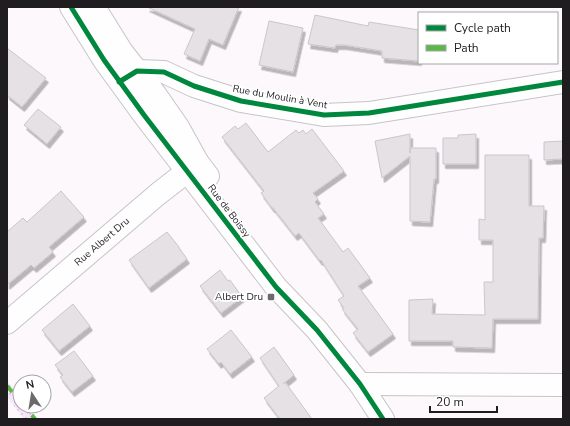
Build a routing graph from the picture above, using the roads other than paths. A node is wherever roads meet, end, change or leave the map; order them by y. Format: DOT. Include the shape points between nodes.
graph roads {
  1 [pos="71,7"];
  2 [pos="94,7"];
  3 [pos="128,77"];
  4 [pos="563,82"];
  5 [pos="194,86"];
  6 [pos="152,108"];
  7 [pos="193,167"];
  8 [pos="7,323"];
  9 [pos="360,384"];
  10 [pos="563,385"];
  11 [pos="383,419"];
  1 -- 3 [label="street, Rue de Boissy"];
  2 -- 3 [label="street, Rue de Boissy" via="122,52"];
  3 -- 5 [label="street, Rue du Moulin à Vent" via="164,72"];
  3 -- 6 [label="street, Rue de Boissy"];
  4 -- 5 [label="street, Rue du Moulin à Vent" via="369,113 324,115 241,101"];
  5 -- 6 [label="street" via="170,93"];
  6 -- 7 [label="street, Rue de Boissy"];
  7 -- 8 [label="street, Rue Albert Dru"];
  7 -- 9 [label="street, Rue de Boissy" via="286,278 317,330"];
  9 -- 10 [label="street"];
  9 -- 11 [label="street, Rue de Boissy"];
}
